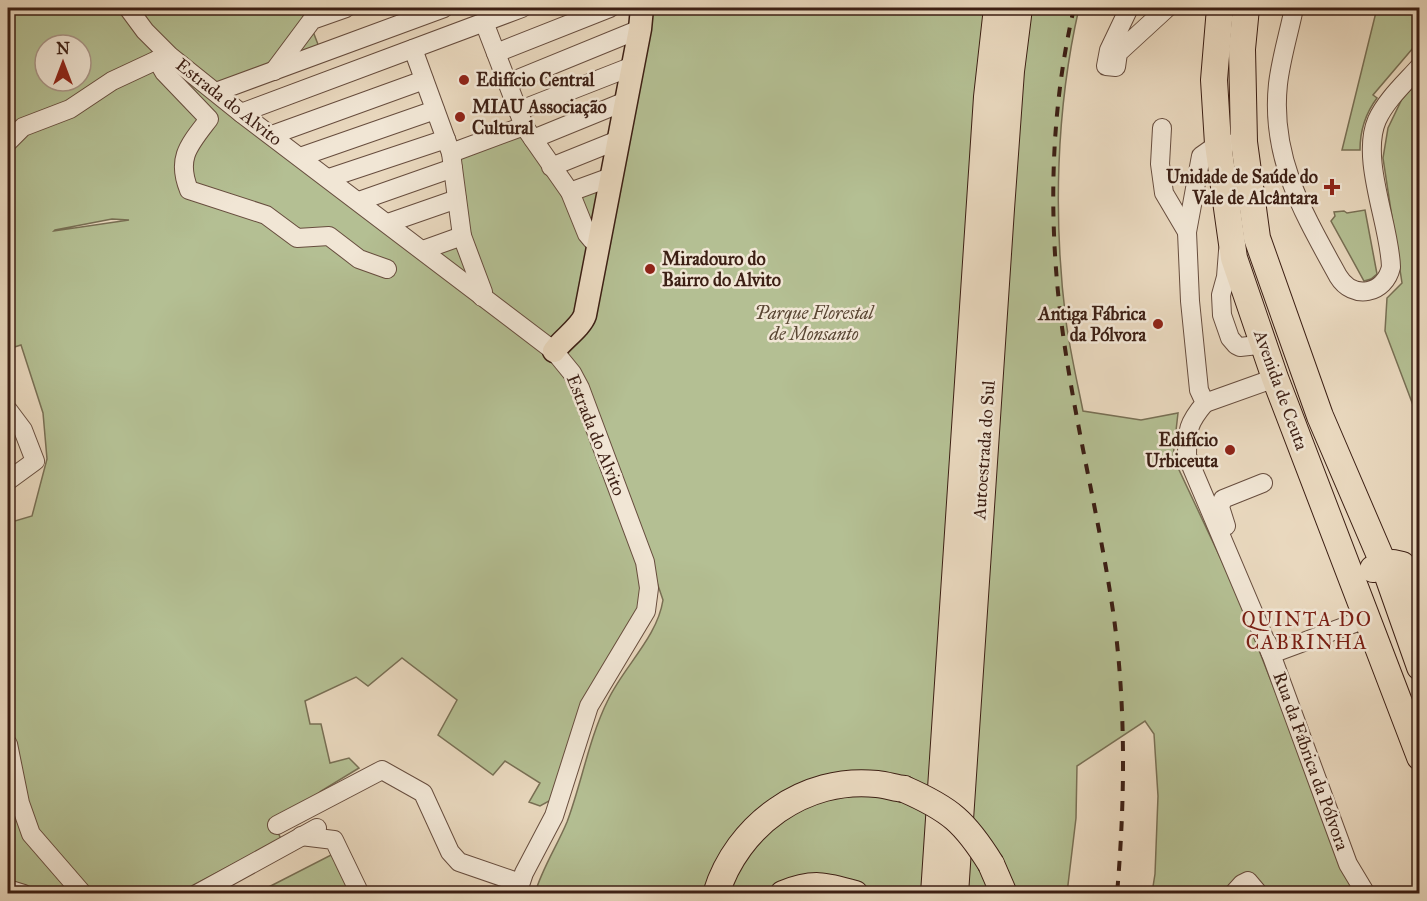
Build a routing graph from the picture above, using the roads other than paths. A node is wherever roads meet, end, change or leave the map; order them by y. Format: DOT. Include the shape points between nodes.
graph roads {
  1 [pos="128,8"];
  2 [pos="346,8"];
  3 [pos="442,8"];
  4 [pos="522,8"];
  5 [pos="610,8"];
  6 [pos="997,8"];
  7 [pos="1018,8"];
  8 [pos="1129,8"];
  9 [pos="1167,8"];
  10 [pos="1220,8"];
  11 [pos="1246,8"];
  12 [pos="1294,8"];
  13 [pos="641,18"];
  14 [pos="484,22"];
  15 [pos="451,35"];
  16 [pos="412,50"];
  17 [pos="496,53"];
  18 [pos="164,58"];
  19 [pos="633,66"];
  20 [pos="1419,66"];
  21 [pos="274,71"];
  22 [pos="424,80"];
  23 [pos="508,83"];
  24 [pos="216,92"];
  25 [pos="626,101"];
  26 [pos="435,110"];
  27 [pos="241,113"];
  28 [pos="525,126"];
  29 [pos="1162,128"];
  30 [pos="272,135"];
  31 [pos="618,140"];
  32 [pos="8,142"];
  33 [pos="1244,142"];
  34 [pos="1218,144"];
  35 [pos="450,154"];
  36 [pos="300,157"];
  37 [pos="551,167"];
  38 [pos="611,177"];
  39 [pos="328,178"];
  40 [pos="570,192"];
  41 [pos="457,199"];
  42 [pos="359,201"];
  43 [pos="388,224"];
  44 [pos="1187,231"];
  45 [pos="462,236"];
  46 [pos="599,242"];
  47 [pos="423,250"];
  48 [pos="387,268"];
  49 [pos="482,297"];
  50 [pos="554,351"];
  51 [pos="1271,366"];
  52 [pos="1204,403"];
  53 [pos="8,410"];
  54 [pos="9,480"];
  55 [pos="1263,483"];
  56 [pos="1362,510"];
  57 [pos="1330,522"];
  58 [pos="1384,565"];
  59 [pos="1353,577"];
  60 [pos="1419,605"];
  61 [pos="1368,618"];
  62 [pos="1271,654"];
  63 [pos="1419,667"];
  64 [pos="8,744"];
  65 [pos="1419,757"];
  66 [pos="277,825"];
  67 [pos="518,888"];
  68 [pos="8,889"];
  69 [pos="1236,891"];
  70 [pos="24,894"];
  71 [pos="83,894"];
  72 [pos="197,894"];
  73 [pos="360,894"];
  74 [pos="716,894"];
  75 [pos="783,894"];
  76 [pos="855,894"];
  77 [pos="934,894"];
  78 [pos="955,894"];
  79 [pos="1004,894"];
  80 [pos="1259,894"];
  81 [pos="1366,894"];
  1 -- 18 [label="street, Estrada do Alvito"];
  2 -- 21 [label="street" via="312,20"];
  3 -- 15 [label="street"];
  3 -- 21 [label="street"];
  4 -- 14 [label="street"];
  5 -- 17 [label="street"];
  6 -- 77 [label="highway, Autoestrada do Sul" via="986,108"];
  7 -- 78 [label="highway, Autoestrada do Sul"];
  8 -- 9 [label="street" via="1109,50 1106,66 1116,67 1118,53"];
  10 -- 34 [label="highway, Avenida de Ceuta" via="1214,80"];
  11 -- 33 [label="highway, Avenida de Ceuta" via="1242,49"];
  12 -- 20 [label="street" via="1280,68 1279,137 1299,204 1341,281 1358,292 1377,288 1387,279 1391,267 1371,150 1373,129 1382,110"];
  13 -- 19 [label="main road"];
  13 -- 23 [label="street"];
  14 -- 15 [label="street"];
  14 -- 17 [label="street"];
  15 -- 16 [label="street"];
  16 -- 22 [label="street"];
  16 -- 27 [label="street"];
  17 -- 23 [label="street"];
  18 -- 24 [label="street, Estrada do Alvito"];
  18 -- 32 [label="street" via="112,81 70,109 23,127"];
  18 -- 48 [label="street" via="164,72 209,119 189,144 183,160 189,190 266,215 297,238 328,236 360,259"];
  19 -- 25 [label="main road"];
  19 -- 28 [label="street"];
  21 -- 24 [label="street"];
  22 -- 26 [label="street"];
  22 -- 30 [label="street"];
  23 -- 28 [label="street"];
  24 -- 27 [label="street, Estrada do Alvito"];
  25 -- 28 [label="street"];
  25 -- 31 [label="main road"];
  26 -- 35 [label="street"];
  26 -- 36 [label="street"];
  27 -- 30 [label="street, Estrada do Alvito"];
  28 -- 35 [label="street"];
  28 -- 37 [label="street"];
  29 -- 44 [label="street" via="1160,164 1164,194"];
  30 -- 36 [label="street, Estrada do Alvito"];
  31 -- 37 [label="street"];
  31 -- 38 [label="main road"];
  33 -- 34 [label="street"];
  33 -- 56 [label="highway, Avenida de Ceuta" via="1257,238 1320,416"];
  34 -- 44 [label="street" via="1201,156"];
  34 -- 51 [label="highway, Avenida de Ceuta" via="1234,258"];
  35 -- 39 [label="street"];
  35 -- 41 [label="street"];
  35 -- 42 [label="street"];
  36 -- 39 [label="street, Estrada do Alvito"];
  37 -- 40 [label="street"];
  38 -- 40 [label="street"];
  38 -- 46 [label="main road"];
  39 -- 42 [label="street, Estrada do Alvito"];
  40 -- 46 [label="street" via="587,234"];
  41 -- 43 [label="street"];
  41 -- 45 [label="street"];
  42 -- 43 [label="street, Estrada do Alvito"];
  43 -- 47 [label="street, Estrada do Alvito"];
  44 -- 52 [label="street" via="1190,301 1199,390"];
  45 -- 47 [label="street"];
  45 -- 49 [label="street"];
  46 -- 50 [label="main road" via="583,320"];
  47 -- 49 [label="street, Estrada do Alvito"];
  49 -- 50 [label="street, Estrada do Alvito"];
  50 -- 67 [label="street, Estrada do Alvito" via="580,388 641,549 649,588 646,611 589,706 554,816"];
  51 -- 52 [label="street"];
  51 -- 57 [label="highway, Avenida de Ceuta"];
  52 -- 62 [label="street, Rua da Fábrica da Pólvora" via="1192,418 1187,456"];
  53 -- 54 [label="street" via="23,430 35,462"];
  55 -- 62 [label="street" via="1223,499 1220,507"];
  56 -- 57 [label="highway"];
  56 -- 58 [label="highway, Avenida de Ceuta"];
  57 -- 59 [label="highway, Avenida de Ceuta"];
  58 -- 59 [label="highway"];
  58 -- 60 [label="highway" via="1402,565"];
  58 -- 63 [label="highway, Avenida de Ceuta"];
  59 -- 61 [label="highway, Avenida de Ceuta"];
  61 -- 62 [label="street"];
  61 -- 65 [label="highway, Avenida de Ceuta"];
  62 -- 81 [label="street, Rua da Fábrica da Pólvora" via="1348,864"];
  64 -- 71 [label="street" via="31,834"];
  66 -- 67 [label="street" via="382,770 423,793 450,852 459,862"];
  68 -- 70 [label="street"];
  69 -- 80 [label="street" via="1248,881"];
  72 -- 73 [label="street" via="309,832 334,840"];
  74 -- 79 [label="highway, bridge" via="737,848 771,814 797,798 825,788 876,784 904,789 953,815 974,836"];
  75 -- 76 [label="highway" via="800,887 826,885"];
}
